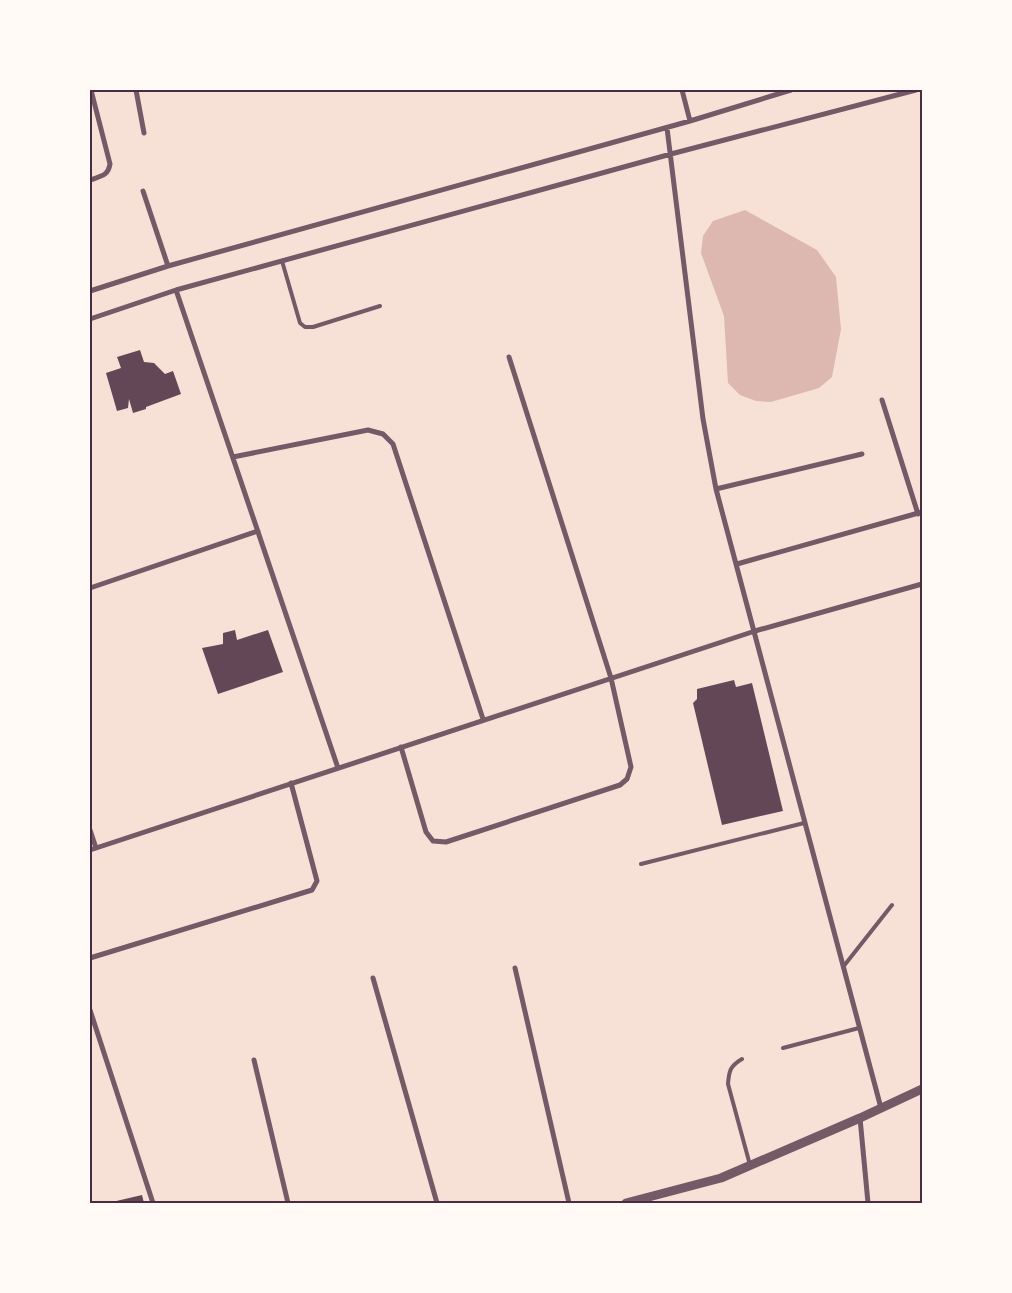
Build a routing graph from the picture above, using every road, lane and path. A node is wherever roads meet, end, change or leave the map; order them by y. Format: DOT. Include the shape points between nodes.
graph roads {
  1 [pos="91,90"];
  2 [pos="136,90"];
  3 [pos="682,90"];
  4 [pos="791,90"];
  5 [pos="916,90"];
  6 [pos="776,92"];
  7 [pos="690,122"];
  8 [pos="667,128"];
  9 [pos="144,133"];
  10 [pos="671,154"];
  11 [pos="90,180"];
  12 [pos="143,191"];
  13 [pos="282,261"];
  14 [pos="168,266"];
  15 [pos="176,290"];
  16 [pos="90,291"];
  17 [pos="380,306"];
  18 [pos="90,319"];
  19 [pos="509,357"];
  20 [pos="882,400"];
  21 [pos="862,454"];
  22 [pos="233,456"];
  23 [pos="716,489"];
  24 [pos="920,513"];
  25 [pos="258,531"];
  26 [pos="736,564"];
  27 [pos="922,584"];
  28 [pos="90,588"];
  29 [pos="755,631"];
  30 [pos="611,678"];
  31 [pos="483,719"];
  32 [pos="401,747"];
  33 [pos="338,768"];
  34 [pos="291,783"];
  35 [pos="804,823"];
  36 [pos="90,830"];
  37 [pos="96,848"];
  38 [pos="90,850"];
  39 [pos="641,864"];
  40 [pos="892,905"];
  41 [pos="90,958"];
  42 [pos="843,967"];
  43 [pos="515,968"];
  44 [pos="373,978"];
  45 [pos="90,1010"];
  46 [pos="860,1028"];
  47 [pos="782,1048"];
  48 [pos="742,1059"];
  49 [pos="254,1060"];
  50 [pos="922,1088"];
  51 [pos="881,1108"];
  52 [pos="860,1118"];
  53 [pos="750,1165"];
  54 [pos="153,1203"];
  55 [pos="288,1203"];
  56 [pos="437,1203"];
  57 [pos="569,1203"];
  58 [pos="626,1203"];
  59 [pos="868,1203"];
  1 -- 11 [label="street" via="110,164 105,175"];
  2 -- 9 [label="street"];
  3 -- 7 [label="street"];
  4 -- 6 [label="street"];
  5 -- 10 [label="street"];
  6 -- 7 [label="street"];
  7 -- 8 [label="street"];
  8 -- 10 [label="street"];
  8 -- 14 [label="street"];
  10 -- 13 [label="street"];
  10 -- 23 [label="street" via="703,419"];
  12 -- 14 [label="street"];
  13 -- 15 [label="street"];
  13 -- 17 [label="lane" via="300,323 304,327"];
  14 -- 16 [label="street"];
  15 -- 18 [label="street"];
  15 -- 22 [label="street"];
  19 -- 30 [label="street"];
  20 -- 24 [label="street"];
  21 -- 23 [label="street"];
  22 -- 25 [label="street"];
  22 -- 31 [label="street" via="368,430 383,434 393,444"];
  23 -- 26 [label="street"];
  24 -- 26 [label="street"];
  25 -- 28 [label="street"];
  25 -- 33 [label="street"];
  26 -- 29 [label="street"];
  27 -- 29 [label="street"];
  29 -- 30 [label="street"];
  29 -- 35 [label="street"];
  30 -- 31 [label="street"];
  30 -- 32 [label="street" via="631,766 627,779 620,785 446,842 433,841 426,832"];
  31 -- 32 [label="street"];
  32 -- 33 [label="street"];
  33 -- 34 [label="street"];
  34 -- 37 [label="street"];
  34 -- 41 [label="street" via="317,881 312,890"];
  35 -- 39 [label="lane"];
  35 -- 42 [label="street"];
  36 -- 37 [label="street"];
  37 -- 38 [label="street"];
  40 -- 42 [label="lane"];
  42 -- 46 [label="street"];
  43 -- 57 [label="street"];
  44 -- 56 [label="street"];
  45 -- 54 [label="street"];
  46 -- 47 [label="lane"];
  46 -- 51 [label="street"];
  48 -- 53 [label="lane" via="728,1071 728,1084"];
  49 -- 55 [label="street"];
  50 -- 51 [label="street"];
  51 -- 52 [label="street"];
  52 -- 53 [label="street"];
  52 -- 59 [label="street"];
  53 -- 58 [label="street" via="721,1178"];
}
